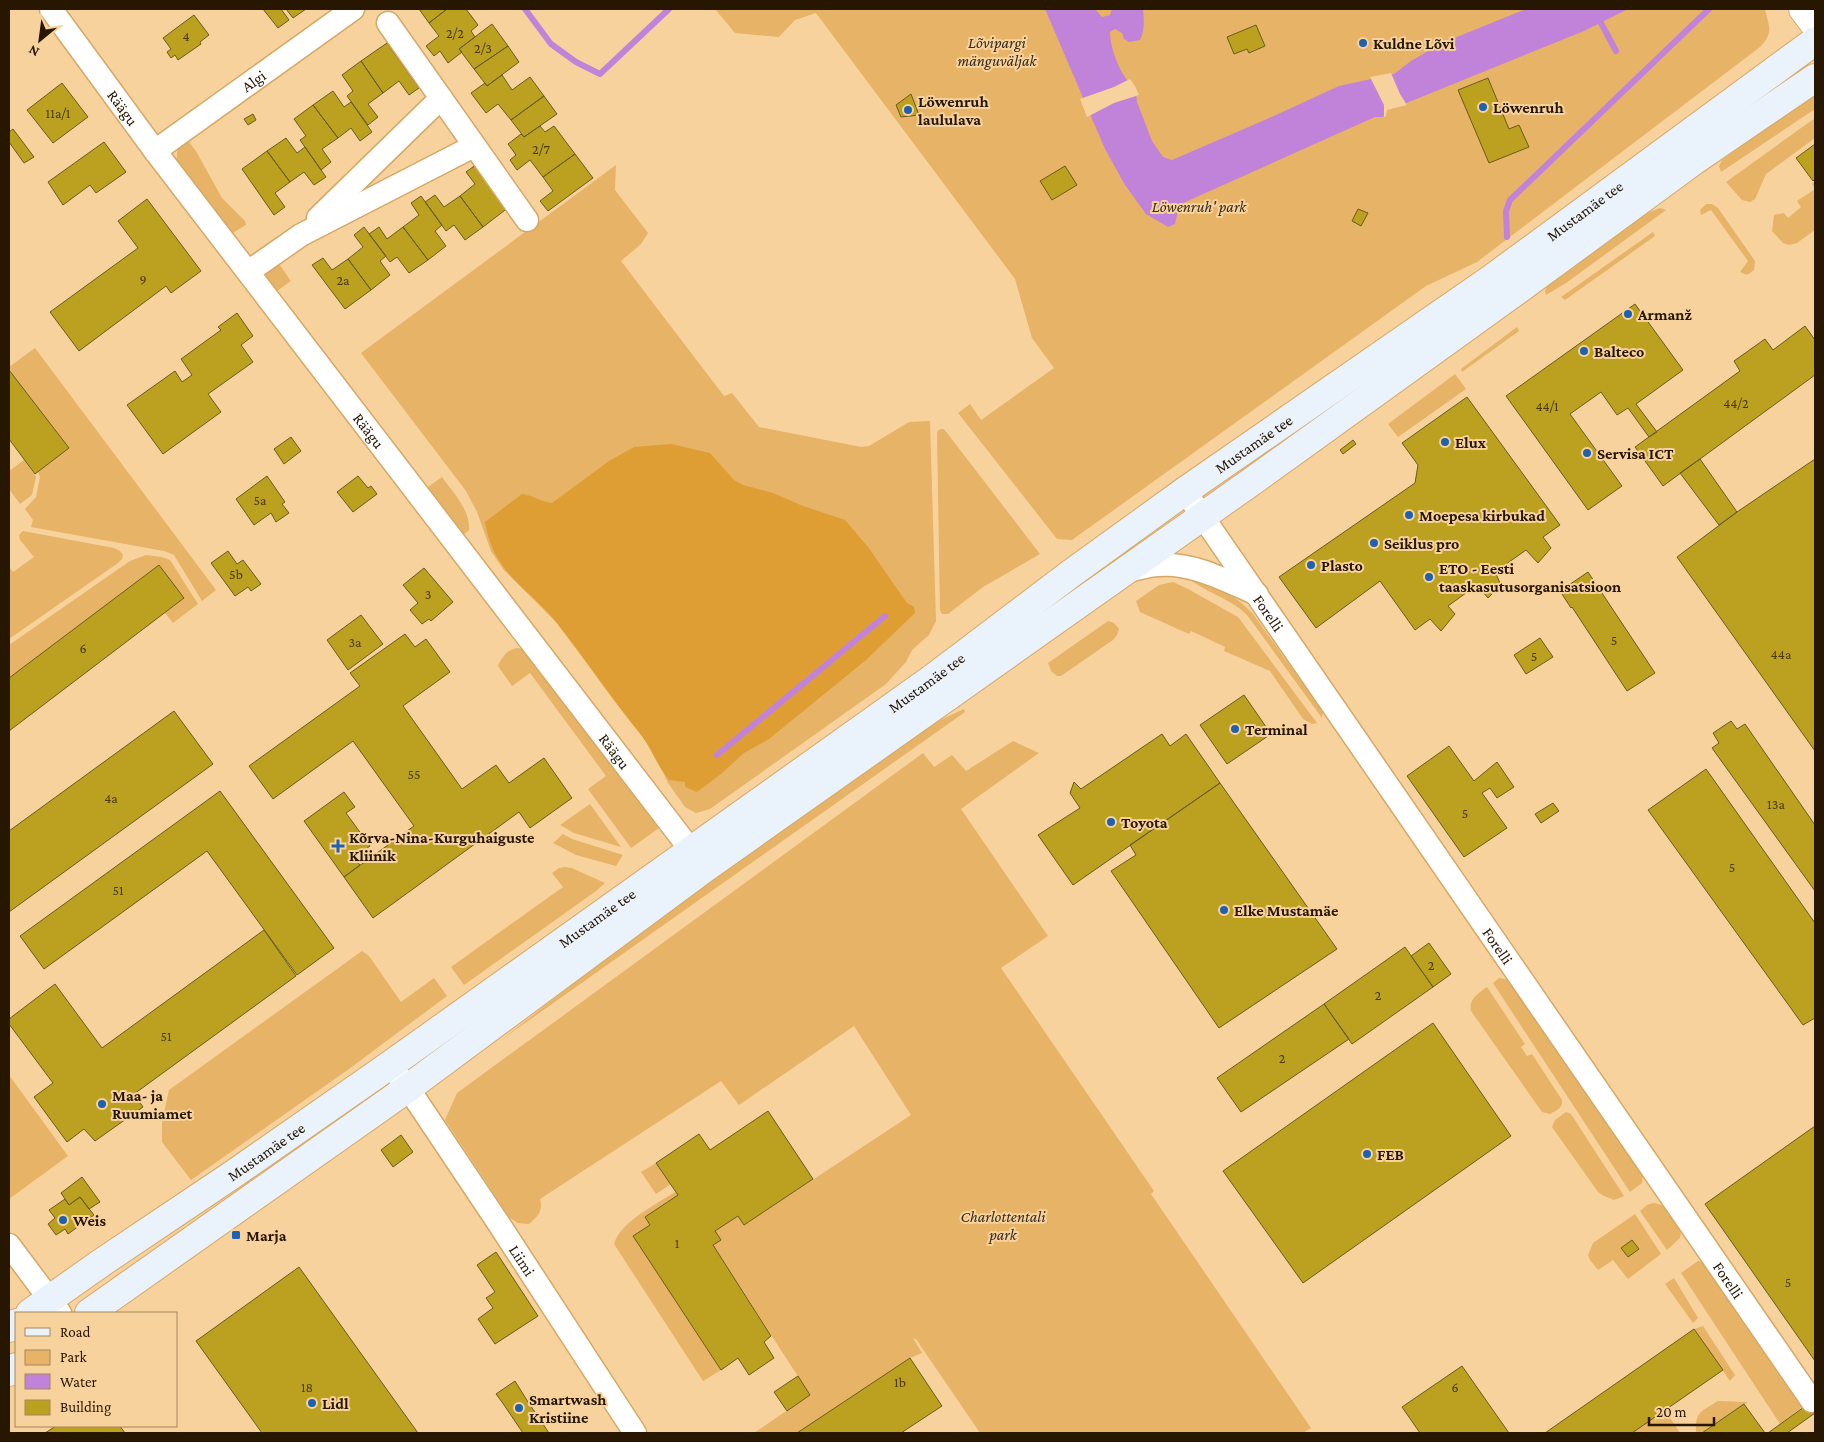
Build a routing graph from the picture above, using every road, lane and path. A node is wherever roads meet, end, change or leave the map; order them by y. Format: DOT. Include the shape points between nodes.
graph roads {
  1 [pos="51,9"];
  2 [pos="353,9"];
  3 [pos="1803,9"];
  4 [pos="388,23"];
  5 [pos="1815,25"];
  6 [pos="1815,41"];
  7 [pos="1815,78"];
  8 [pos="441,98"];
  9 [pos="474,146"];
  10 [pos="154,151"];
  11 [pos="527,220"];
  12 [pos="301,235"];
  13 [pos="248,272"];
  14 [pos="1185,491"];
  15 [pos="1203,516"];
  16 [pos="1122,572"];
  17 [pos="1257,594"];
  18 [pos="690,850"];
  19 [pos="390,1064"];
  20 [pos="408,1088"];
  21 [pos="9,1245"];
  22 [pos="47,1308"];
  23 [pos="90,1312"];
  24 [pos="1812,1400"];
  25 [pos="635,1433"];
  1 -- 10 [label="street, Räägu"];
  2 -- 10 [label="street, Algi"];
  3 -- 5 [label="street"];
  4 -- 8 [label="street"];
  6 -- 14 [label="main road, Mustamäe tee" via="1491,279"];
  7 -- 15 [label="main road, Mustamäe tee" via="1672,177"];
  8 -- 9 [label="street"];
  8 -- 12 [label="street"];
  9 -- 11 [label="street"];
  9 -- 12 [label="street"];
  10 -- 13 [label="street, Räägu"];
  12 -- 13 [label="street"];
  13 -- 18 [label="street, Räägu"];
  14 -- 15 [label="street, Forelli"];
  14 -- 18 [label="main road, Mustamäe tee" via="933,678"];
  15 -- 16 [label="main road, Mustamäe tee"];
  15 -- 17 [label="street, Forelli"];
  16 -- 17 [label="street" via="1160,564 1183,567"];
  16 -- 20 [label="main road, Mustamäe tee" via="705,868"];
  17 -- 24 [label="street, Forelli"];
  18 -- 19 [label="main road, Mustamäe tee"];
  19 -- 20 [label="street, Liimi"];
  19 -- 22 [label="main road, Mustamäe tee"];
  20 -- 23 [label="main road, Mustamäe tee"];
  20 -- 25 [label="street, Liimi"];
  21 -- 22 [label="street"];
}
